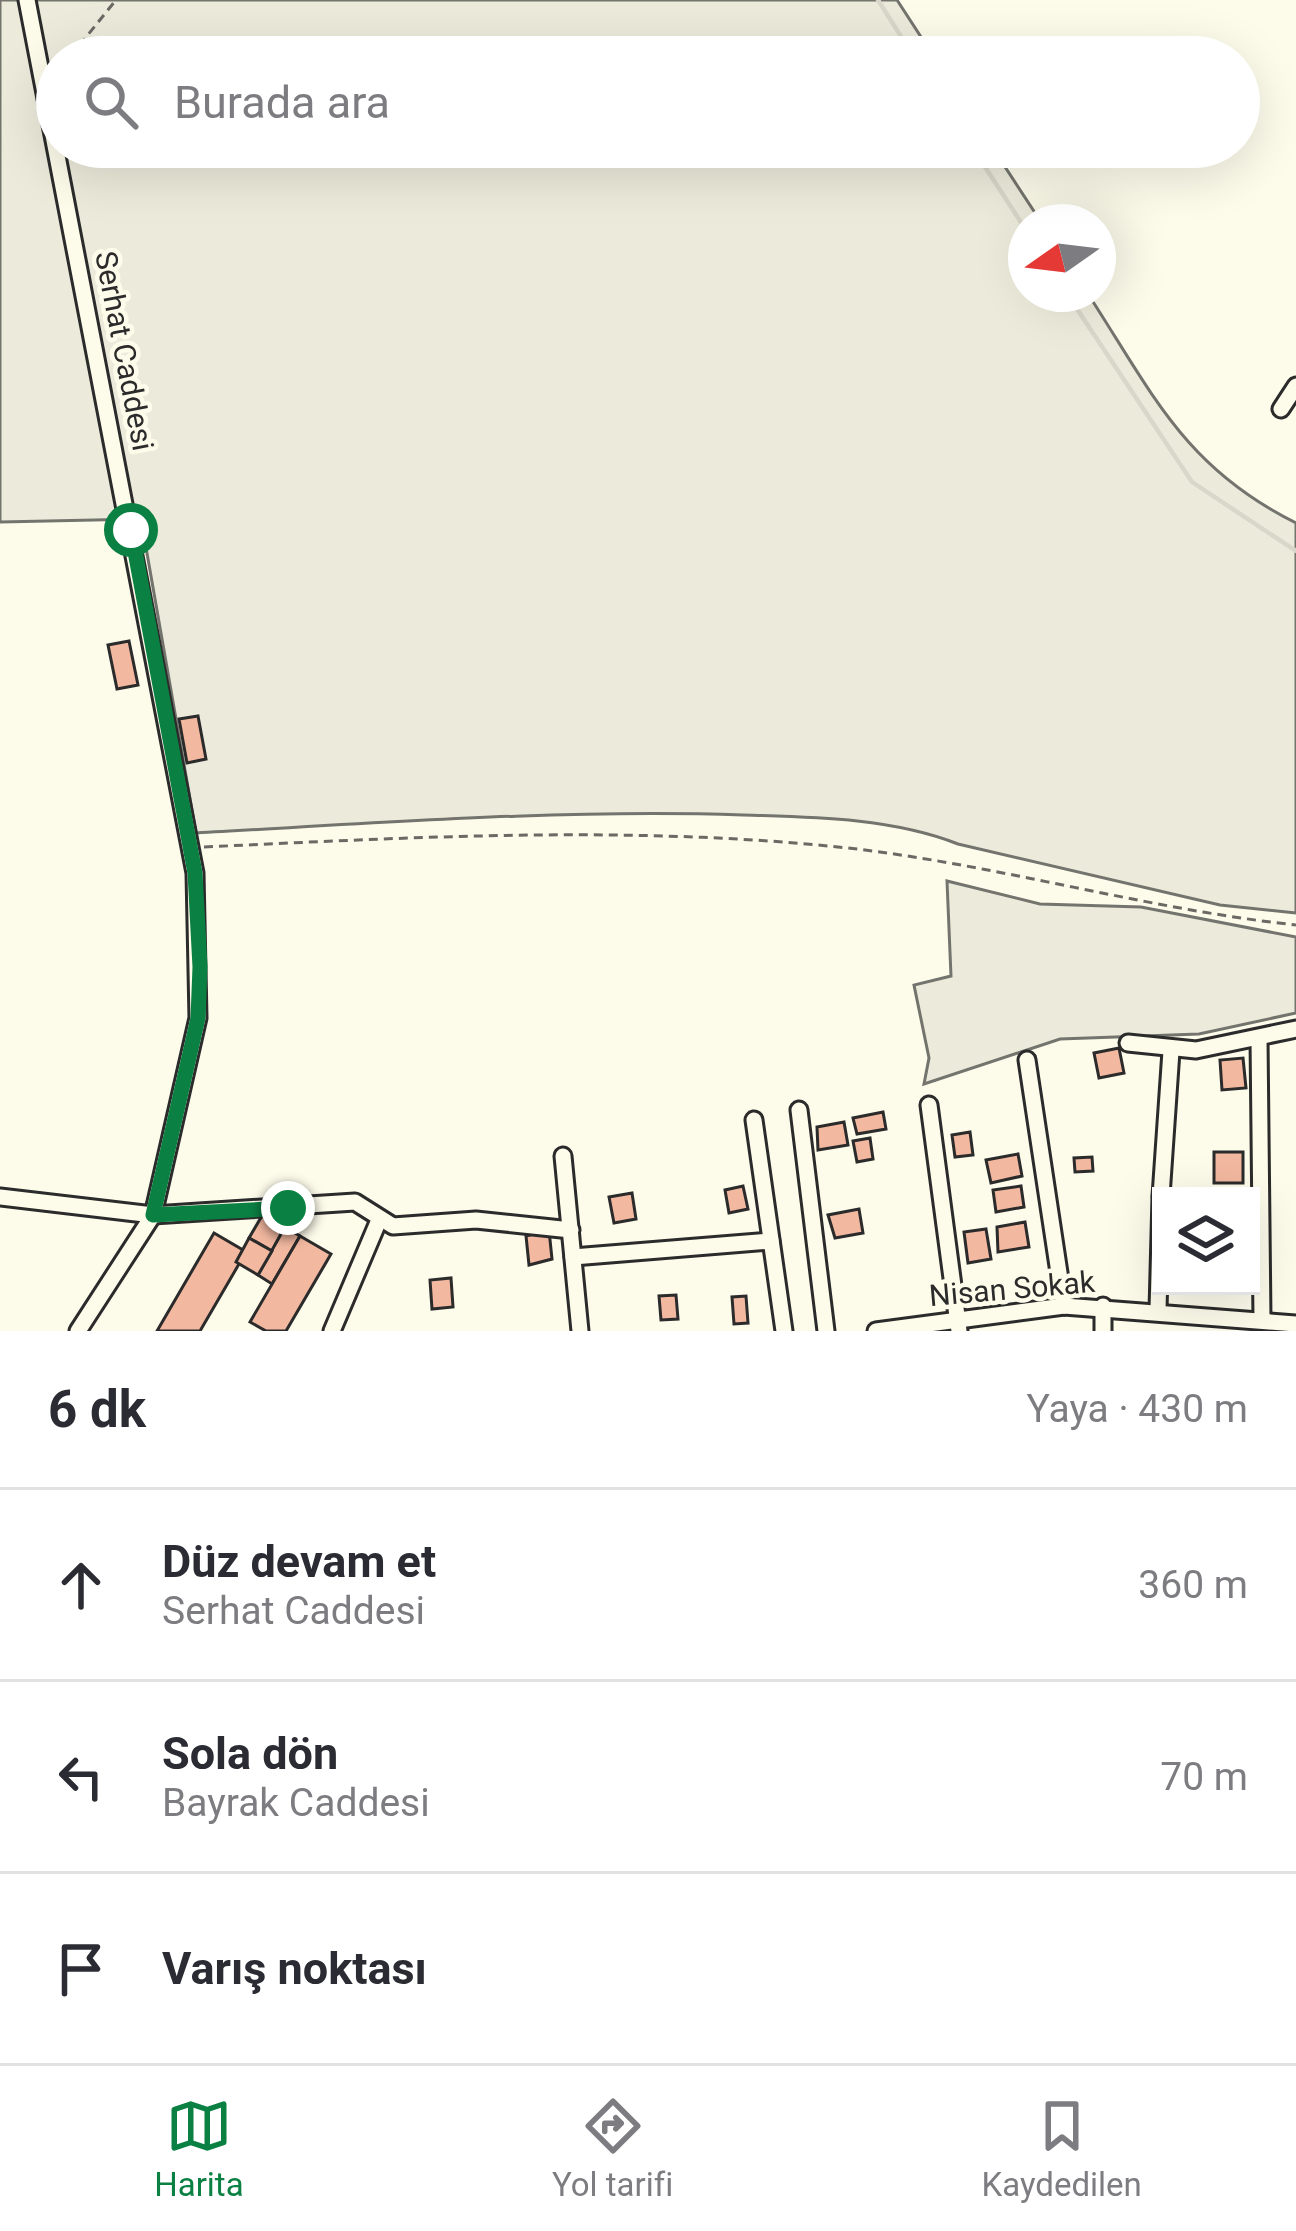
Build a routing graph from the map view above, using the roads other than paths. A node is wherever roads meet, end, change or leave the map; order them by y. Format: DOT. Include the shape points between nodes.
graph roads {
  1 [pos="27,0"];
  2 [pos="36,47"];
  3 [pos="59,168"];
  4 [pos="1296,386"];
  5 [pos="1281,410"];
  6 [pos="1296,1029"];
  7 [pos="1259,1039"];
  8 [pos="1128,1043"];
  9 [pos="1171,1051"];
  10 [pos="1027,1060"];
  11 [pos="928,1105"];
  12 [pos="799,1110"];
  13 [pos="754,1120"];
  14 [pos="563,1156"];
  15 [pos="1162,1187"];
  16 [pos="1257,1187"];
  17 [pos="0,1197"];
  18 [pos="153,1215"];
  19 [pos="379,1220"];
  20 [pos="571,1230"];
  21 [pos="771,1241"];
  22 [pos="573,1257"];
  23 [pos="1159,1295"];
  24 [pos="1259,1295"];
  25 [pos="1064,1306"];
  26 [pos="1103,1306"];
  27 [pos="1158,1310"];
  28 [pos="1262,1320"];
  29 [pos="1296,1324"];
  30 [pos="959,1325"];
  31 [pos="78,1331"];
  32 [pos="332,1331"];
  33 [pos="580,1331"];
  34 [pos="784,1331"];
  35 [pos="826,1331"];
  36 [pos="876,1331"];
  37 [pos="1103,1331"];
  1 -- 2 [label="street, Serhat Caddesi"];
  3 -- 18 [label="street, Serhat Caddesi" via="190,848 198,1018"];
  4 -- 5 [label="street"];
  6 -- 7 [label="street"];
  7 -- 9 [label="street"];
  7 -- 16 [label="street"];
  8 -- 9 [label="street"];
  9 -- 15 [label="street"];
  10 -- 25 [label="street"];
  11 -- 30 [label="street"];
  12 -- 35 [label="street"];
  13 -- 21 [label="street"];
  14 -- 20 [label="street"];
  17 -- 18 [label="street"];
  18 -- 19 [label="street" via="355,1202"];
  18 -- 31 [label="street, Serhat Caddesi"];
  19 -- 20 [label="street"];
  19 -- 32 [label="street"];
  20 -- 22 [label="street"];
  21 -- 22 [label="street"];
  21 -- 34 [label="street"];
  22 -- 33 [label="street"];
  23 -- 27 [label="street"];
  24 -- 28 [label="street"];
  25 -- 26 [label="street, Nisan Sokak"];
  25 -- 30 [label="street, Nisan Sokak"];
  26 -- 27 [label="street, Nisan Sokak"];
  26 -- 37 [label="street"];
  27 -- 28 [label="street, Nisan Sokak"];
  28 -- 29 [label="street, Nisan Sokak"];
  30 -- 36 [label="street, Nisan Sokak"];
}
